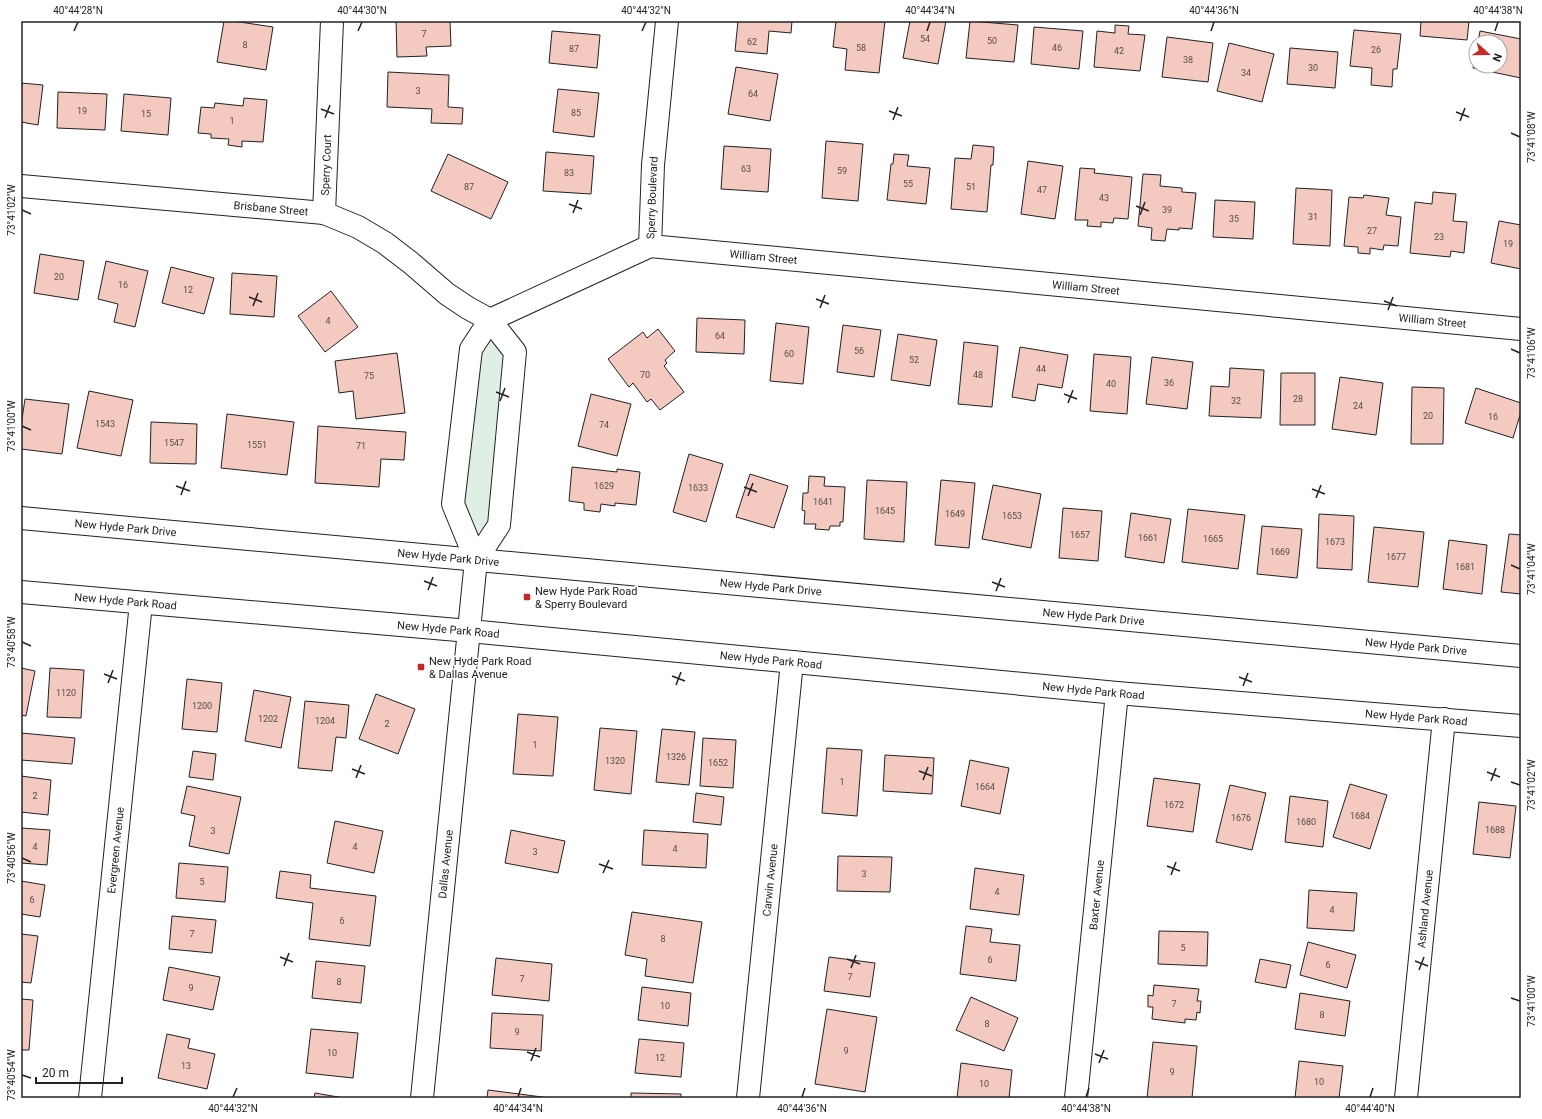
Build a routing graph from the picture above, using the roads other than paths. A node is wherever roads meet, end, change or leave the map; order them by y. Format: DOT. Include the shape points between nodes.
graph roads {
  1 [pos="332,21"];
  2 [pos="667,21"];
  3 [pos="21,186"];
  4 [pos="324,213"];
  5 [pos="650,246"];
  6 [pos="490,320"];
  7 [pos="1521,329"];
  8 [pos="21,518"];
  9 [pos="476,560"];
  10 [pos="21,592"];
  11 [pos="141,603"];
  12 [pos="469,631"];
  13 [pos="1521,656"];
  14 [pos="792,662"];
  15 [pos="1117,693"];
  16 [pos="1444,719"];
  17 [pos="1521,726"];
  18 [pos="90,1098"];
  19 [pos="422,1098"];
  20 [pos="748,1098"];
  21 [pos="1076,1098"];
  22 [pos="1406,1098"];
  1 -- 4 [label="street, Sperry Court"];
  2 -- 5 [label="street, Sperry Boulevard" via="652,165"];
  3 -- 4 [label="street, Brisbane Street"];
  4 -- 6 [label="street, Brisbane Street" via="358,227 385,243 447,294"];
  5 -- 6 [label="street, Sperry Boulevard"];
  5 -- 7 [label="street, William Street"];
  6 -- 9 [label="street" via="471,349 452,504"];
  6 -- 9 [label="street" via="515,352 499,525"];
  8 -- 9 [label="street, New Hyde Park Drive"];
  9 -- 12 [label="street"];
  9 -- 13 [label="street, New Hyde Park Drive"];
  10 -- 11 [label="street, New Hyde Park Road"];
  11 -- 12 [label="street, New Hyde Park Road"];
  11 -- 18 [label="street, Evergreen Avenue"];
  12 -- 14 [label="street, New Hyde Park Road"];
  12 -- 19 [label="street, Dallas Avenue"];
  14 -- 15 [label="street, New Hyde Park Road"];
  14 -- 20 [label="street, Carwin Avenue"];
  15 -- 16 [label="street, New Hyde Park Road"];
  15 -- 21 [label="street, Baxter Avenue"];
  16 -- 17 [label="street, New Hyde Park Road"];
  16 -- 22 [label="street, Ashland Avenue"];
}
